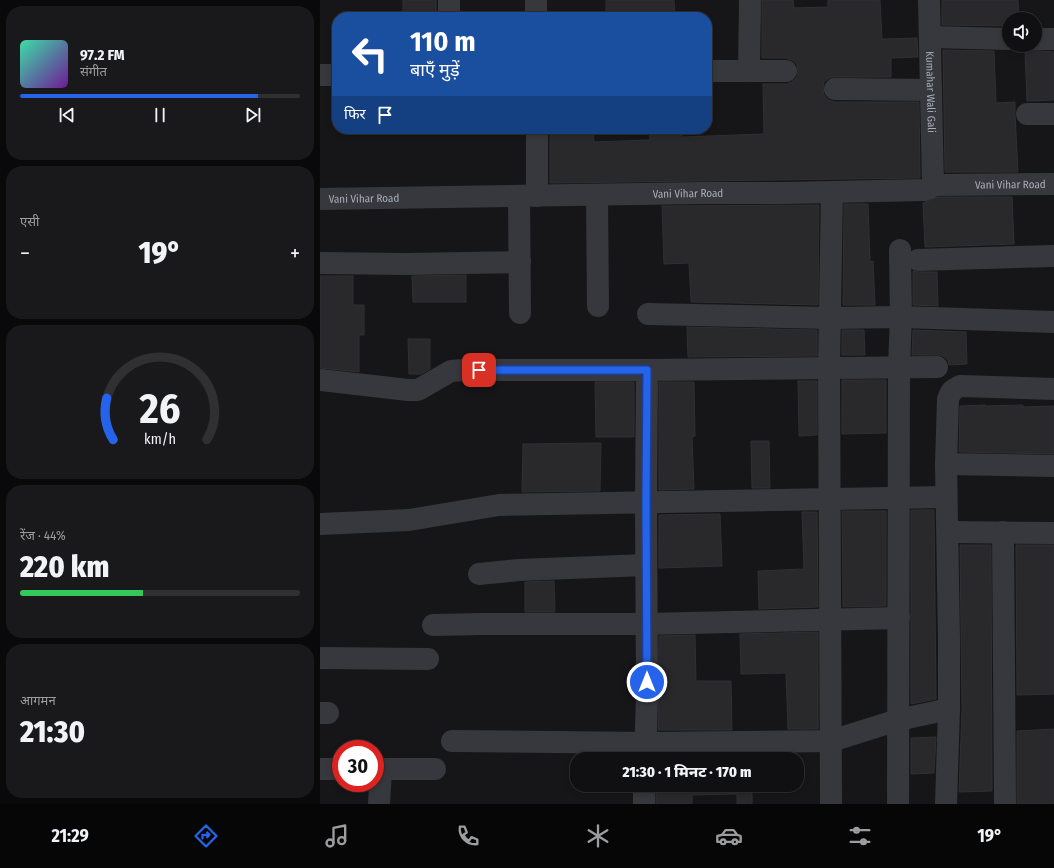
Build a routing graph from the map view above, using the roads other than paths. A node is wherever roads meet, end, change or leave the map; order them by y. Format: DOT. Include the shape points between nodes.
graph roads {
  1 [pos="449,0"];
  2 [pos="536,0"];
  3 [pos="750,0"];
  4 [pos="929,0"];
  5 [pos="449,12"];
  6 [pos="536,12"];
  7 [pos="930,37"];
  8 [pos="1002,39"];
  9 [pos="1042,39"];
  10 [pos="1054,39"];
  11 [pos="749,71"];
  12 [pos="786,71"];
  13 [pos="712,72"];
  14 [pos="320,75"];
  15 [pos="332,75"];
  16 [pos="835,89"];
  17 [pos="931,90"];
  18 [pos="1027,114"];
  19 [pos="1054,114"];
  20 [pos="536,134"];
  21 [pos="1054,184"];
  22 [pos="933,185"];
  23 [pos="832,192"];
  24 [pos="597,195"];
  25 [pos="528,196"];
  26 [pos="320,199"];
  27 [pos="1054,256"];
  28 [pos="520,262"];
  29 [pos="320,263"];
  30 [pos="598,306"];
  31 [pos="520,313"];
  32 [pos="648,314"];
  33 [pos="901,317"];
  34 [pos="829,318"];
  35 [pos="1054,322"];
  36 [pos="899,367"];
  37 [pos="937,367"];
  38 [pos="829,368"];
  39 [pos="647,370"];
  40 [pos="320,380"];
  41 [pos="1054,389"];
  42 [pos="946,464"];
  43 [pos="1054,466"];
  44 [pos="946,497"];
  45 [pos="899,498"];
  46 [pos="830,499"];
  47 [pos="646,502"];
  48 [pos="320,524"];
  49 [pos="948,532"];
  50 [pos="1003,532"];
  51 [pos="1054,533"];
  52 [pos="646,565"];
  53 [pos="479,574"];
  54 [pos="899,618"];
  55 [pos="830,620"];
  56 [pos="646,624"];
  57 [pos="433,625"];
  58 [pos="320,658"];
  59 [pos="428,659"];
  60 [pos="949,709"];
  61 [pos="898,720"];
  62 [pos="452,741"];
  63 [pos="831,741"];
  64 [pos="645,751"];
  65 [pos="320,769"];
  66 [pos="332,769"];
  67 [pos="384,769"];
  68 [pos="435,769"];
  69 [pos="379,792"];
  70 [pos="644,792"];
  71 [pos="379,804"];
  72 [pos="644,804"];
  73 [pos="831,804"];
  74 [pos="898,804"];
  75 [pos="946,804"];
  76 [pos="1005,804"];
  1 -- 5 [label="street"];
  2 -- 6 [label="street"];
  3 -- 11 [label="street"];
  4 -- 7 [label="street, Kumahar Wali Gali"];
  7 -- 8 [label="street"];
  7 -- 17 [label="street, Kumahar Wali Gali"];
  9 -- 10 [label="street"];
  11 -- 12 [label="street"];
  11 -- 13 [label="street"];
  14 -- 15 [label="street"];
  16 -- 17 [label="street"];
  17 -- 22 [label="street, Kumahar Wali Gali"];
  18 -- 19 [label="street"];
  20 -- 25 [label="street"];
  21 -- 22 [label="street, Vani Vihar Road"];
  22 -- 23 [label="street, Vani Vihar Road" via="924,190"];
  23 -- 24 [label="street, Vani Vihar Road"];
  23 -- 34 [label="street"];
  24 -- 25 [label="street, Vani Vihar Road"];
  24 -- 30 [label="street"];
  25 -- 26 [label="street, Vani Vihar Road"];
  25 -- 28 [label="street"];
  27 -- 33 [label="street" via="909,255"];
  28 -- 29 [label="street"];
  28 -- 31 [label="street"];
  32 -- 34 [label="street"];
  33 -- 34 [label="street"];
  33 -- 35 [label="street"];
  33 -- 36 [label="street"];
  34 -- 38 [label="street"];
  36 -- 37 [label="street"];
  36 -- 38 [label="street"];
  36 -- 45 [label="street"];
  38 -- 39 [label="street"];
  38 -- 46 [label="street"];
  39 -- 40 [label="street" via="451,371 418,390"];
  39 -- 47 [label="street"];
  41 -- 42 [label="street" via="960,386 954,388 948,398"];
  42 -- 43 [label="street"];
  42 -- 44 [label="street"];
  44 -- 45 [label="street"];
  44 -- 49 [label="street"];
  45 -- 46 [label="street"];
  45 -- 54 [label="street"];
  46 -- 47 [label="street"];
  46 -- 55 [label="street"];
  47 -- 48 [label="street" via="498,505 409,520"];
  47 -- 52 [label="street"];
  49 -- 50 [label="street"];
  49 -- 60 [label="street"];
  50 -- 51 [label="street"];
  50 -- 76 [label="street"];
  52 -- 53 [label="street"];
  52 -- 56 [label="street"];
  54 -- 55 [label="street"];
  54 -- 61 [label="street"];
  55 -- 56 [label="street"];
  55 -- 63 [label="street"];
  56 -- 57 [label="street"];
  56 -- 64 [label="street"];
  58 -- 59 [label="street"];
  60 -- 61 [label="street"];
  60 -- 75 [label="street"];
  61 -- 63 [label="street"];
  61 -- 74 [label="street"];
  62 -- 64 [label="street"];
  63 -- 64 [label="street"];
  63 -- 73 [label="street"];
  65 -- 66 [label="street"];
  67 -- 68 [label="street"];
  69 -- 71 [label="street"];
  70 -- 72 [label="street"];
}
